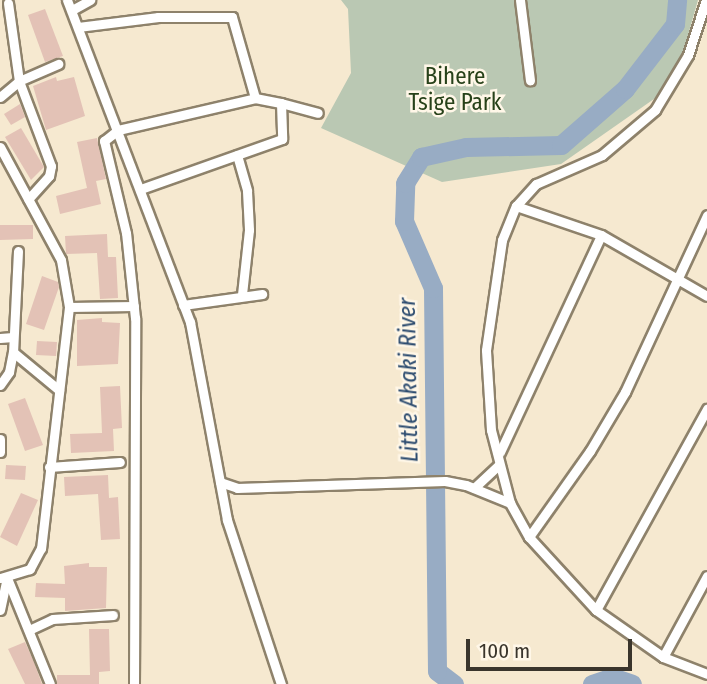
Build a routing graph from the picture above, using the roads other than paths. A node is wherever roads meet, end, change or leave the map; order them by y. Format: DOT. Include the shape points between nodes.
graph roads {
  1 [pos="67,0"];
  2 [pos="90,0"];
  3 [pos="520,0"];
  4 [pos="706,0"];
  5 [pos="8,3"];
  6 [pos="72,10"];
  7 [pos="78,27"];
  8 [pos="58,64"];
  9 [pos="530,80"];
  10 [pos="19,81"];
  11 [pos="0,97"];
  12 [pos="255,98"];
  13 [pos="281,103"];
  14 [pos="318,113"];
  15 [pos="118,130"];
  16 [pos="0,147"];
  17 [pos="237,155"];
  18 [pos="141,189"];
  19 [pos="28,199"];
  20 [pos="516,206"];
  21 [pos="707,215"];
  22 [pos="601,235"];
  23 [pos="18,251"];
  24 [pos="679,280"];
  25 [pos="262,293"];
  26 [pos="242,294"];
  27 [pos="707,296"];
  28 [pos="183,305"];
  29 [pos="134,306"];
  30 [pos="69,307"];
  31 [pos="13,337"];
  32 [pos="0,338"];
  33 [pos="13,352"];
  34 [pos="0,385"];
  35 [pos="58,390"];
  36 [pos="707,409"];
  37 [pos="0,439"];
  38 [pos="0,452"];
  39 [pos="500,452"];
  40 [pos="120,462"];
  41 [pos="499,465"];
  42 [pos="49,467"];
  43 [pos="220,482"];
  44 [pos="474,488"];
  45 [pos="510,503"];
  46 [pos="528,537"];
  47 [pos="707,576"];
  48 [pos="4,578"];
  49 [pos="0,610"];
  50 [pos="596,610"];
  51 [pos="113,615"];
  52 [pos="29,630"];
  53 [pos="663,657"];
  54 [pos="707,674"];
  55 [pos="50,684"];
  56 [pos="134,684"];
  57 [pos="281,684"];
  1 -- 6 [label="street"];
  2 -- 6 [label="street"];
  3 -- 9 [label="street"];
  4 -- 20 [label="street" via="688,55 655,110 602,156 536,184"];
  5 -- 10 [label="street"];
  6 -- 7 [label="street"];
  7 -- 12 [label="street" via="158,17 232,18"];
  7 -- 15 [label="street"];
  8 -- 10 [label="street"];
  10 -- 11 [label="street"];
  10 -- 19 [label="street" via="51,166 49,176"];
  12 -- 13 [label="street"];
  12 -- 15 [label="street"];
  13 -- 14 [label="street"];
  13 -- 17 [label="street" via="284,138"];
  15 -- 18 [label="street"];
  15 -- 29 [label="street" via="107,136 105,148 126,233"];
  16 -- 19 [label="street"];
  17 -- 18 [label="street"];
  17 -- 26 [label="street" via="247,191 249,230"];
  18 -- 28 [label="street"];
  19 -- 30 [label="street" via="61,260"];
  20 -- 22 [label="street"];
  20 -- 39 [label="street" via="502,240 486,350 491,430"];
  21 -- 24 [label="street"];
  22 -- 24 [label="street"];
  22 -- 39 [label="street"];
  23 -- 31 [label="street"];
  24 -- 27 [label="street"];
  24 -- 46 [label="street" via="618,404"];
  25 -- 26 [label="street"];
  26 -- 28 [label="street"];
  28 -- 43 [label="street" via="192,329"];
  29 -- 30 [label="street"];
  29 -- 56 [label="street" via="138,530"];
  30 -- 35 [label="street"];
  31 -- 32 [label="street"];
  31 -- 33 [label="street"];
  33 -- 34 [label="street" via="9,372"];
  33 -- 35 [label="street"];
  35 -- 42 [label="street"];
  36 -- 50 [label="street"];
  37 -- 38 [label="street"];
  39 -- 41 [label="street"];
  40 -- 42 [label="street"];
  41 -- 44 [label="street"];
  41 -- 45 [label="street"];
  42 -- 48 [label="street" via="38,555 30,569"];
  43 -- 44 [label="street" via="237,488 445,481"];
  43 -- 57 [label="street" via="227,520"];
  44 -- 45 [label="street"];
  45 -- 46 [label="street"];
  46 -- 50 [label="street"];
  47 -- 53 [label="street"];
  48 -- 49 [label="street"];
  48 -- 52 [label="street"];
  50 -- 53 [label="street"];
  51 -- 52 [label="street" via="53,619"];
  52 -- 55 [label="street"];
  53 -- 54 [label="street"];
}
